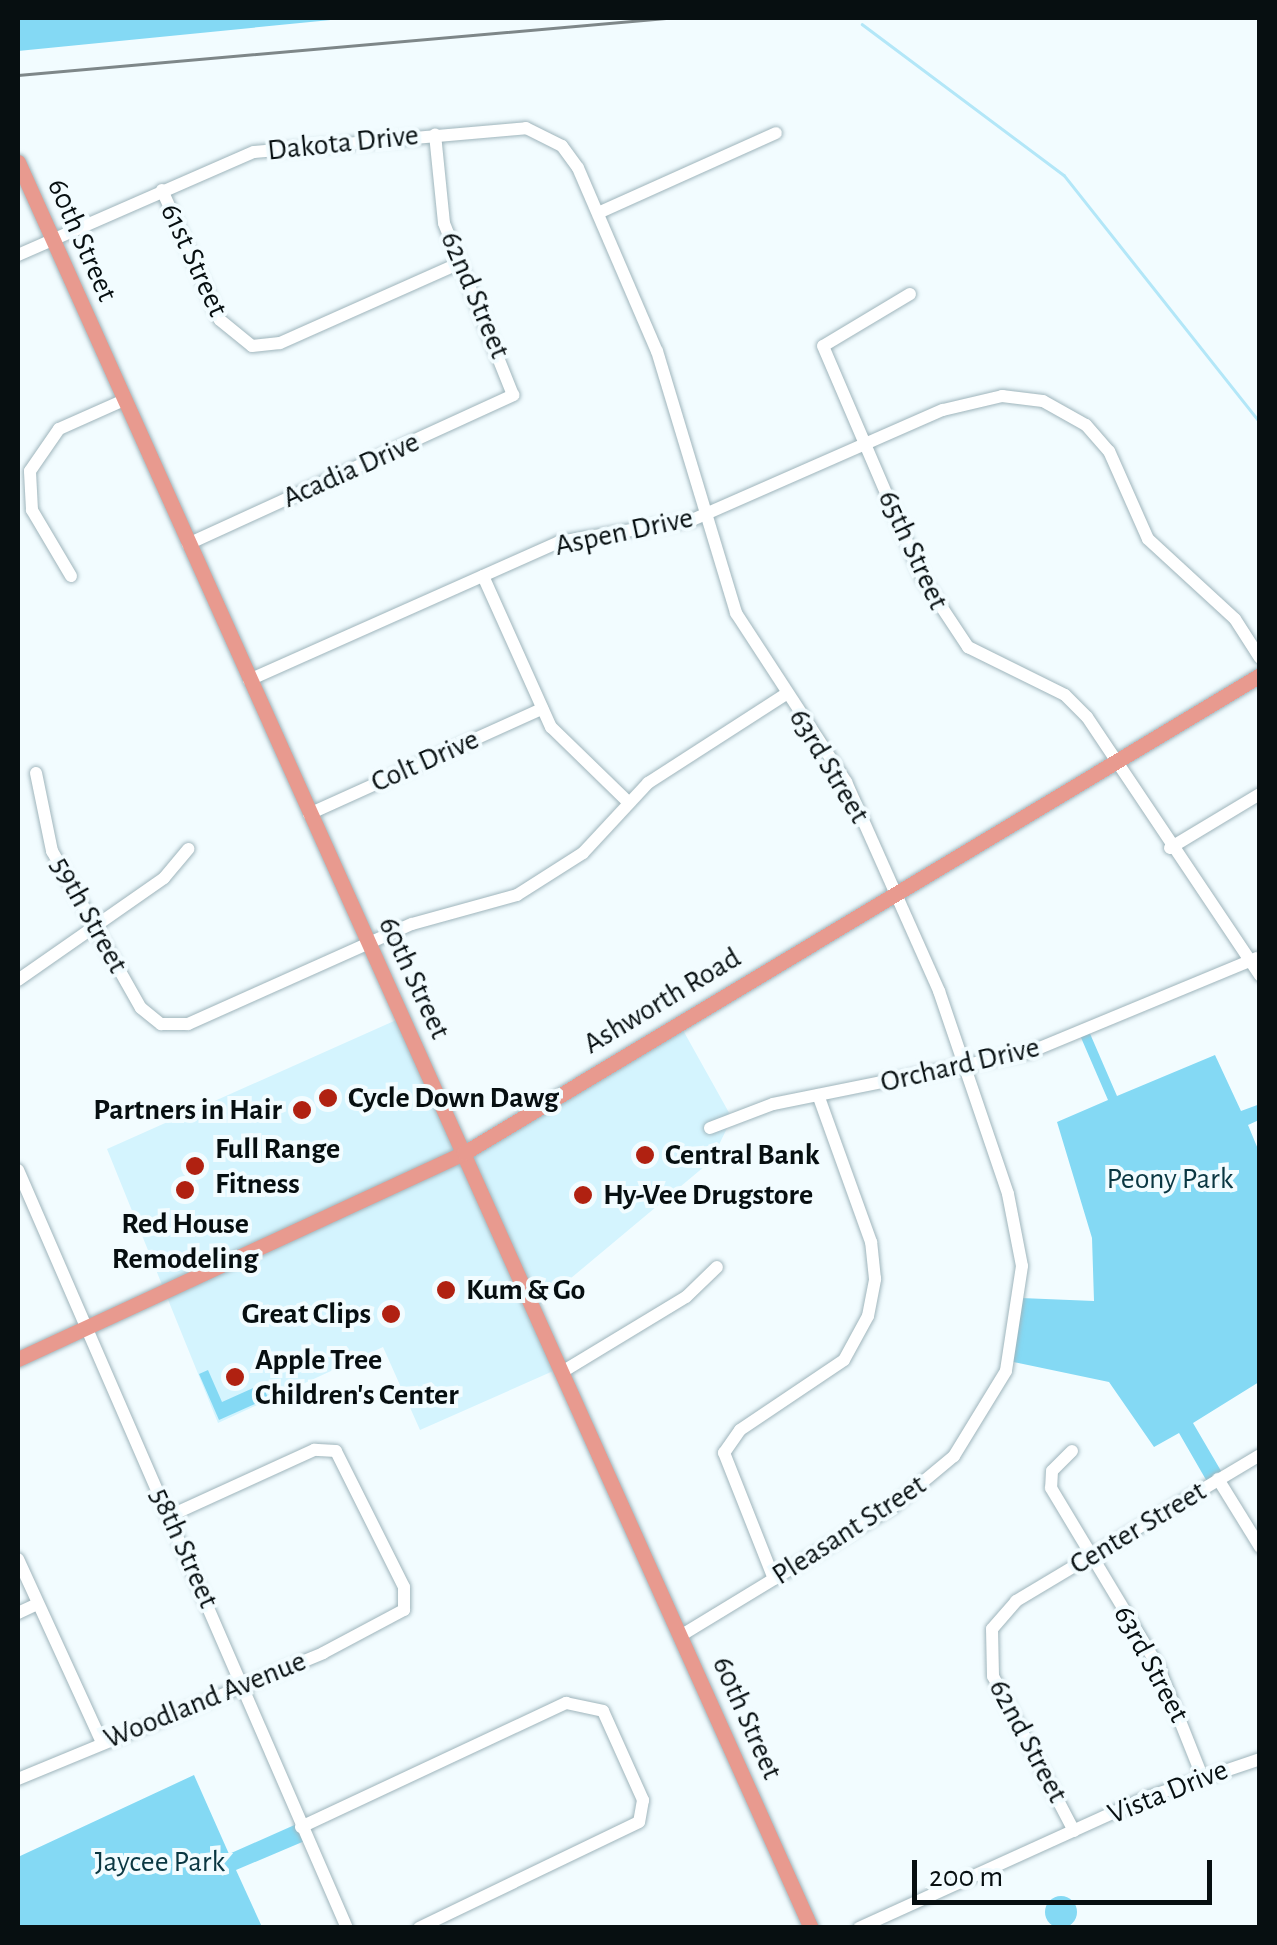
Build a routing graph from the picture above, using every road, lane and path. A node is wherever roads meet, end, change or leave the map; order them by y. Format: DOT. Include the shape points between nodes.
graph roads {
  1 [pos="435,134"];
  2 [pos="776,134"];
  3 [pos="564,148"];
  4 [pos="18,162"];
  5 [pos="162,190"];
  6 [pos="598,213"];
  7 [pos="52,240"];
  8 [pos="18,256"];
  9 [pos="460,262"];
  10 [pos="910,294"];
  11 [pos="513,395"];
  12 [pos="124,400"];
  13 [pos="866,444"];
  14 [pos="704,515"];
  15 [pos="188,544"];
  16 [pos="71,576"];
  17 [pos="483,576"];
  18 [pos="1260,658"];
  19 [pos="1260,674"];
  20 [pos="249,680"];
  21 [pos="786,694"];
  22 [pos="542,709"];
  23 [pos="1117,760"];
  24 [pos="36,772"];
  25 [pos="1260,794"];
  26 [pos="628,802"];
  27 [pos="309,814"];
  28 [pos="1170,848"];
  29 [pos="188,849"];
  30 [pos="896,893"];
  31 [pos="91,920"];
  32 [pos="367,943"];
  33 [pos="1256,958"];
  34 [pos="1260,975"];
  35 [pos="18,980"];
  36 [pos="962,1067"];
  37 [pos="818,1095"];
  38 [pos="710,1128"];
  39 [pos="464,1153"];
  40 [pos="18,1173"];
  41 [pos="717,1266"];
  42 [pos="85,1328"];
  43 [pos="18,1359"];
  44 [pos="562,1372"];
  45 [pos="994,1398"];
  46 [pos="1072,1451"];
  47 [pos="1260,1455"];
  48 [pos="1218,1479"];
  49 [pos="170,1516"];
  50 [pos="1260,1547"];
  51 [pos="1091,1556"];
  52 [pos="18,1559"];
  53 [pos="774,1579"];
  54 [pos="1016,1601"];
  55 [pos="37,1604"];
  56 [pos="18,1613"];
  57 [pos="680,1636"];
  58 [pos="239,1684"];
  59 [pos="101,1740"];
  60 [pos="1260,1759"];
  61 [pos="1202,1776"];
  62 [pos="18,1778"];
  63 [pos="300,1826"];
  64 [pos="1074,1831"];
  65 [pos="347,1928"];
  66 [pos="419,1928"];
  67 [pos="810,1928"];
  68 [pos="860,1928"];
  1 -- 3 [label="street, Dakota Drive" via="526,128"];
  1 -- 5 [label="street, Dakota Drive" via="254,152"];
  1 -- 9 [label="street, 62nd Street" via="444,223"];
  2 -- 6 [label="street"];
  3 -- 6 [label="street, 63rd Street"];
  4 -- 7 [label="main road, 60th Street"];
  5 -- 7 [label="street, Dakota Drive"];
  5 -- 9 [label="street, 61st Street" via="226,330 252,346 280,343"];
  6 -- 14 [label="street, 63rd Street" via="657,351"];
  7 -- 8 [label="street, Dakota Drive"];
  7 -- 12 [label="main road, 60th Street"];
  9 -- 11 [label="street, 62nd Street"];
  10 -- 13 [label="street, 65th Street" via="824,346"];
  11 -- 15 [label="street, Acadia Drive"];
  12 -- 15 [label="main road, 60th Street"];
  12 -- 16 [label="street" via="58,429 30,471 32,510"];
  13 -- 14 [label="street, Aspen Drive"];
  13 -- 18 [label="street, Aspen Drive" via="969,400 1042,401 1086,425 1109,451 1148,539 1235,619"];
  13 -- 23 [label="street, 65th Street" via="950,628 968,647 1065,695"];
  14 -- 17 [label="street, Aspen Drive" via="658,531 574,538"];
  14 -- 21 [label="street, 63rd Street" via="736,612"];
  15 -- 20 [label="main road, 60th Street"];
  17 -- 20 [label="street, Aspen Drive"];
  17 -- 22 [label="street"];
  19 -- 23 [label="main road, Ashworth Road"];
  20 -- 27 [label="main road, 60th Street"];
  21 -- 26 [label="street"];
  21 -- 30 [label="street, 63rd Street" via="846,782"];
  22 -- 26 [label="street" via="562,742"];
  22 -- 27 [label="street, Colt Drive"];
  23 -- 28 [label="street, 65th Street"];
  23 -- 30 [label="main road, Ashworth Road"];
  24 -- 31 [label="street, 59th Street" via="41,823"];
  25 -- 28 [label="street"];
  26 -- 32 [label="street" via="583,853 517,895"];
  27 -- 32 [label="main road, 60th Street"];
  28 -- 33 [label="street, 65th Street"];
  29 -- 31 [label="street" via="164,878"];
  30 -- 36 [label="street, 63rd Street"];
  30 -- 39 [label="main road, Ashworth Road"];
  31 -- 32 [label="street, 59th Street" via="135,997 161,1024 188,1024"];
  31 -- 35 [label="street"];
  32 -- 39 [label="main road, 60th Street"];
  33 -- 34 [label="street, 65th Street"];
  33 -- 36 [label="street, Orchard Drive" via="1052,1044"];
  36 -- 37 [label="street, Orchard Drive"];
  36 -- 45 [label="street, 63rd Street" via="1020,1243 1018,1326"];
  37 -- 38 [label="street, Orchard Drive"];
  37 -- 53 [label="street" via="871,1242 875,1279 868,1316 844,1360 727,1444 726,1471"];
  39 -- 42 [label="main road, Ashworth Road"];
  39 -- 44 [label="main road, 60th Street"];
  40 -- 42 [label="street, 58th Street"];
  41 -- 44 [label="street" via="686,1297"];
  42 -- 43 [label="main road, Ashworth Road"];
  42 -- 49 [label="street, 58th Street"];
  44 -- 57 [label="main road, 60th Street"];
  45 -- 53 [label="street, Pleasant Street" via="926,1483"];
  46 -- 51 [label="street, 63rd Street" via="1052,1471 1051,1488"];
  47 -- 48 [label="street, Center Street"];
  48 -- 50 [label="street"];
  48 -- 51 [label="street, Center Street"];
  49 -- 58 [label="street, 58th Street"];
  49 -- 58 [label="street, Woodland Avenue" via="314,1450 342,1455 406,1596 392,1621"];
  51 -- 54 [label="street, Center Street"];
  51 -- 61 [label="street, 63rd Street" via="1172,1693"];
  52 -- 55 [label="street"];
  53 -- 57 [label="street, Pleasant Street"];
  54 -- 64 [label="street, 62nd Street" via="992,1629 989,1664"];
  55 -- 56 [label="street"];
  55 -- 59 [label="street"];
  57 -- 67 [label="main road, 60th Street"];
  58 -- 59 [label="street, Woodland Avenue"];
  58 -- 63 [label="street, 58th Street"];
  59 -- 62 [label="street, Woodland Avenue"];
  60 -- 61 [label="street, Vista Drive"];
  61 -- 64 [label="street, Vista Drive"];
  63 -- 65 [label="street, 58th Street"];
  63 -- 66 [label="street" via="566,1704 603,1711 643,1800 633,1829"];
  64 -- 68 [label="street, Vista Drive"];
}
